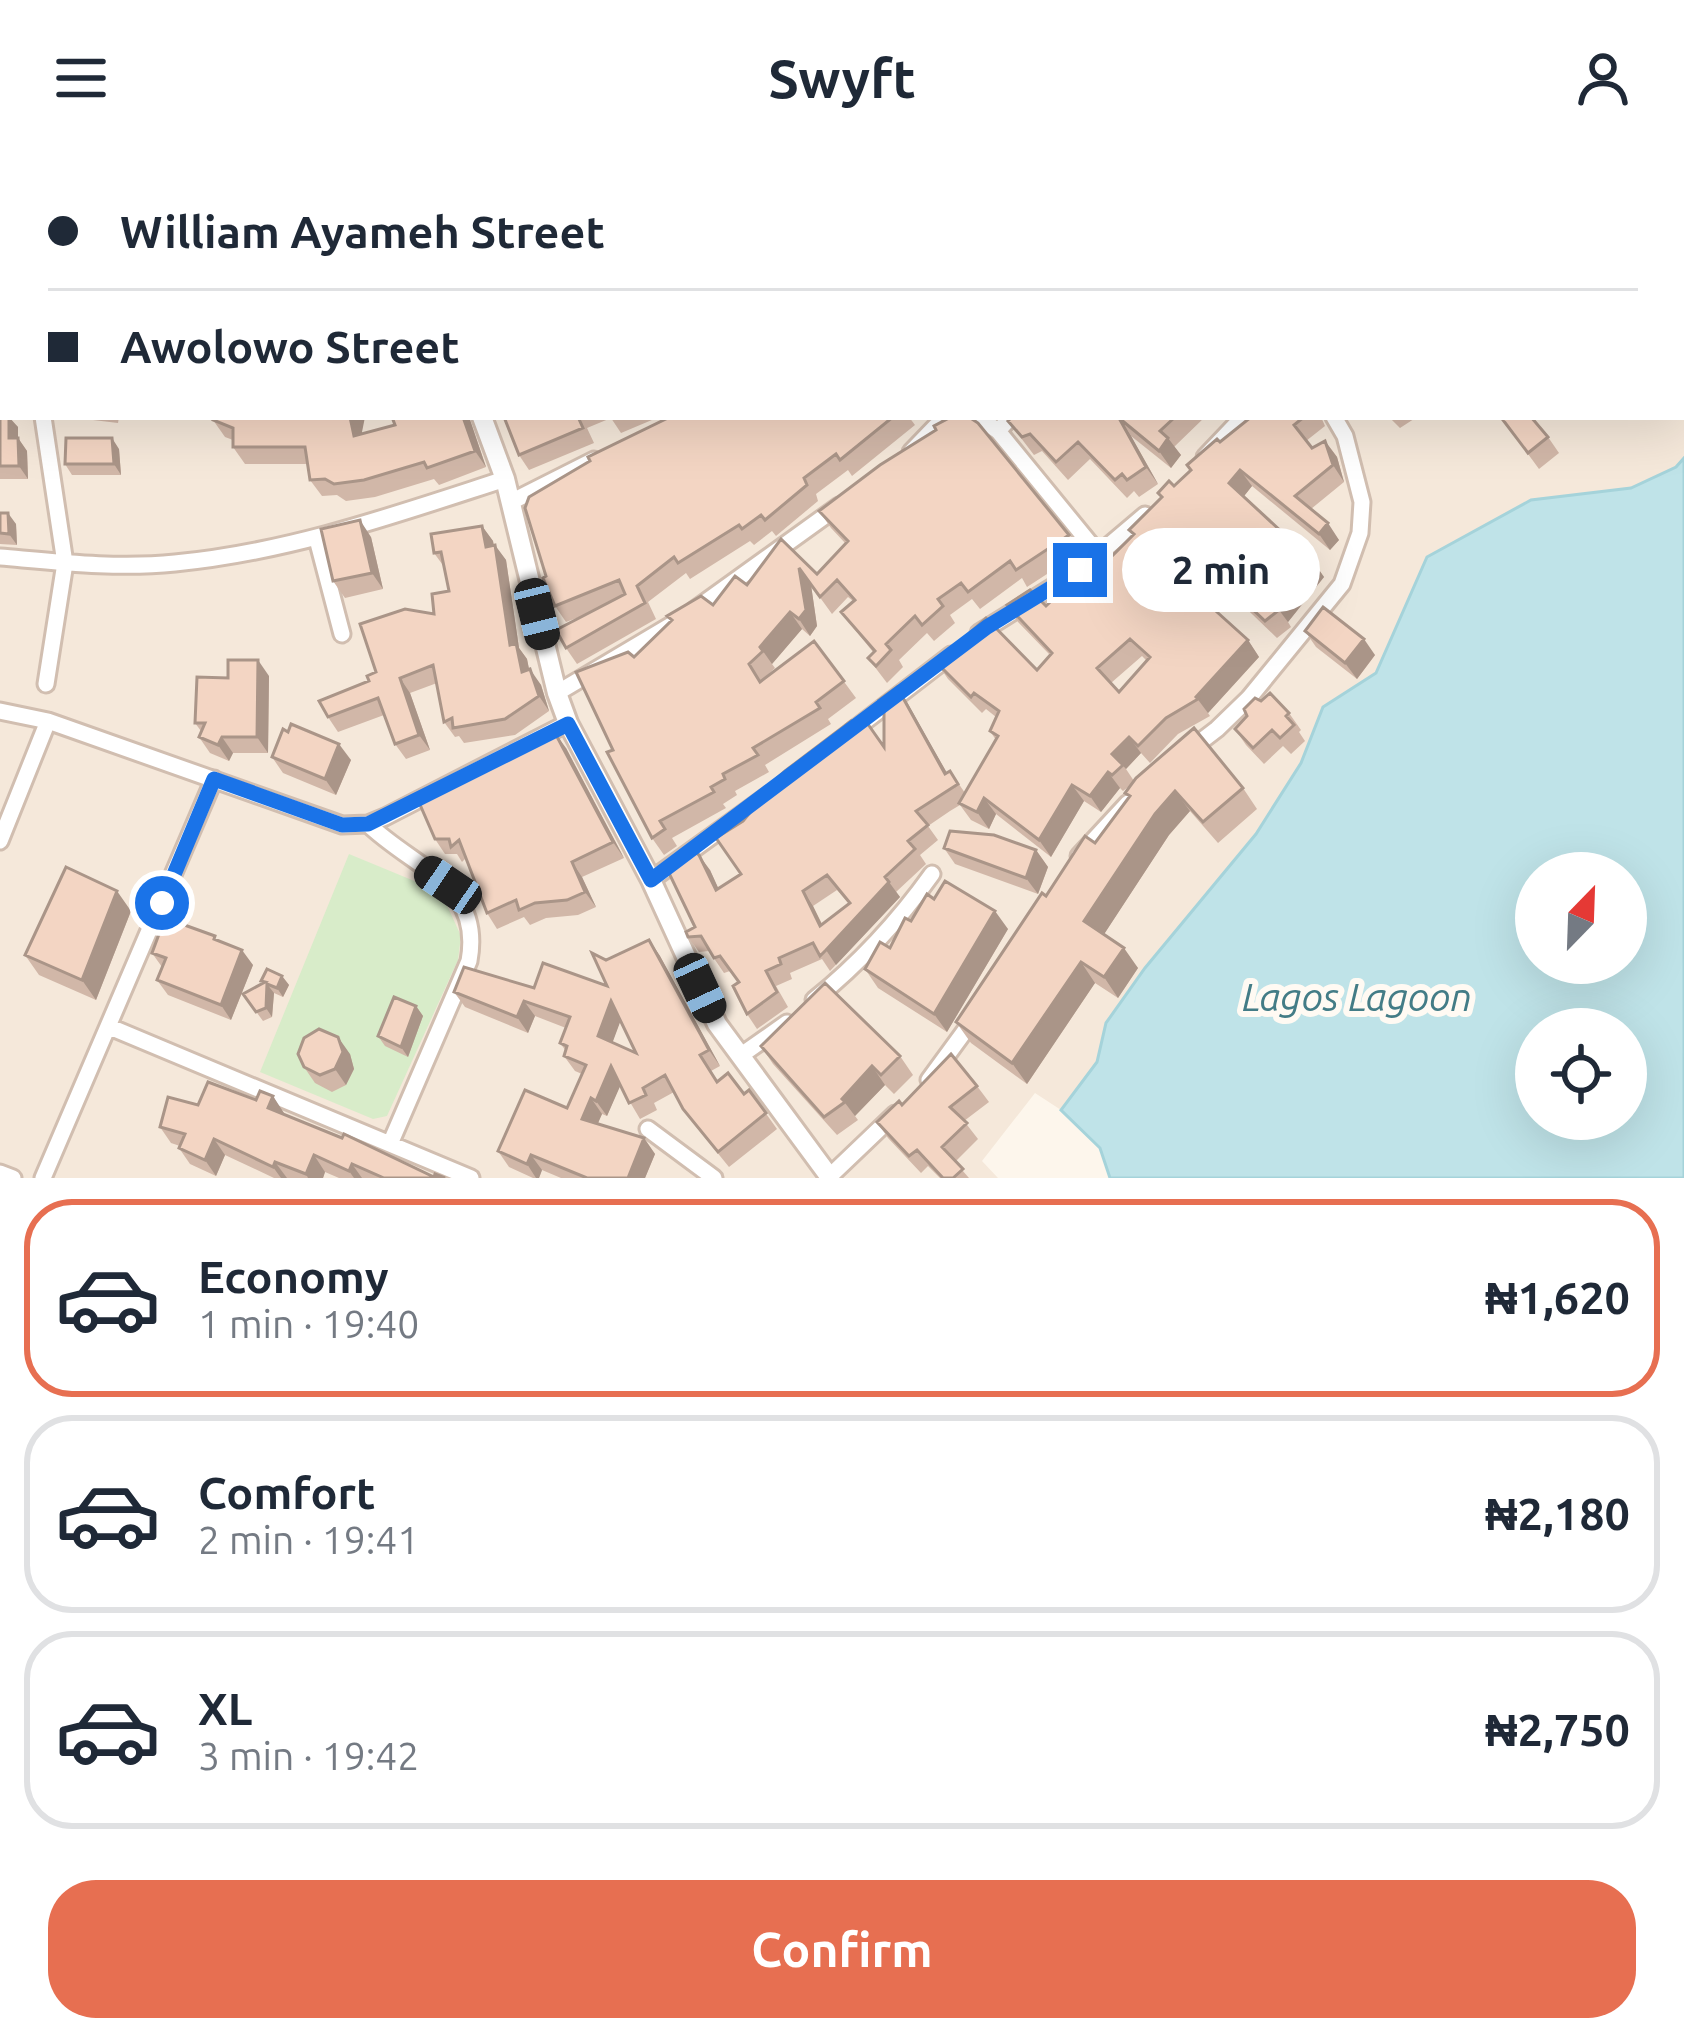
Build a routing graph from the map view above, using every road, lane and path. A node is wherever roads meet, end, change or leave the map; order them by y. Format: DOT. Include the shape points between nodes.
graph roads {
  1 [pos="43,420"];
  2 [pos="483,420"];
  3 [pos="983,420"];
  4 [pos="1008,420"];
  5 [pos="1240,420"];
  6 [pos="1336,420"];
  7 [pos="936,422"];
  8 [pos="998,430"];
  9 [pos="602,456"];
  10 [pos="901,462"];
  11 [pos="1196,466"];
  12 [pos="506,479"];
  13 [pos="854,495"];
  14 [pos="1163,499"];
  15 [pos="511,502"];
  16 [pos="317,538"];
  17 [pos="1100,556"];
  18 [pos="0,557"];
  19 [pos="64,562"];
  20 [pos="342,634"];
  21 [pos="46,684"];
  22 [pos="557,693"];
  23 [pos="0,711"];
  24 [pos="48,721"];
  25 [pos="568,724"];
  26 [pos="828,749"];
  27 [pos="1174,763"];
  28 [pos="792,777"];
  29 [pos="214,779"];
  30 [pos="1144,789"];
  31 [pos="368,824"];
  32 [pos="0,841"];
  33 [pos="1074,863"];
  34 [pos="932,874"];
  35 [pos="651,880"];
  36 [pos="987,1001"];
  37 [pos="110,1028"];
  38 [pos="740,1056"];
  39 [pos="648,1129"];
  40 [pos="390,1144"];
  41 [pos="0,1173"];
  42 [pos="828,1177"];
  43 [pos="14,1178"];
  44 [pos="44,1178"];
  45 [pos="471,1178"];
  46 [pos="714,1178"];
  1 -- 19 [label="street"];
  2 -- 12 [label="street"];
  3 -- 8 [label="street"];
  4 -- 8 [label="street"];
  5 -- 11 [label="street"];
  6 -- 27 [label="street" via="1362,502 1342,584 1249,698"];
  7 -- 10 [label="street"];
  8 -- 17 [label="street"];
  9 -- 15 [label="street"];
  12 -- 15 [label="street"];
  12 -- 16 [label="street"];
  13 -- 22 [label="street" via="735,584"];
  14 -- 17 [label="street"];
  15 -- 22 [label="street"];
  16 -- 19 [label="street" via="170,564"];
  16 -- 20 [label="street"];
  17 -- 26 [label="street" via="987,627"];
  18 -- 19 [label="street"];
  19 -- 21 [label="street"];
  22 -- 25 [label="street"];
  23 -- 24 [label="street"];
  24 -- 29 [label="street"];
  24 -- 32 [label="street"];
  25 -- 31 [label="street"];
  25 -- 35 [label="street"];
  28 -- 35 [label="street"];
  29 -- 31 [label="street" via="342,825"];
  29 -- 37 [label="street"];
  30 -- 33 [label="street"];
  31 -- 40 [label="street" via="448,885 468,910 473,938"];
  34 -- 38 [label="street" via="867,956"];
  35 -- 38 [label="street" via="717,1024"];
  36 -- 42 [label="street" via="926,1085"];
  37 -- 40 [label="street"];
  37 -- 44 [label="street"];
  38 -- 42 [label="street"];
  39 -- 46 [label="street"];
  40 -- 45 [label="street"];
  41 -- 43 [label="street"];
}
